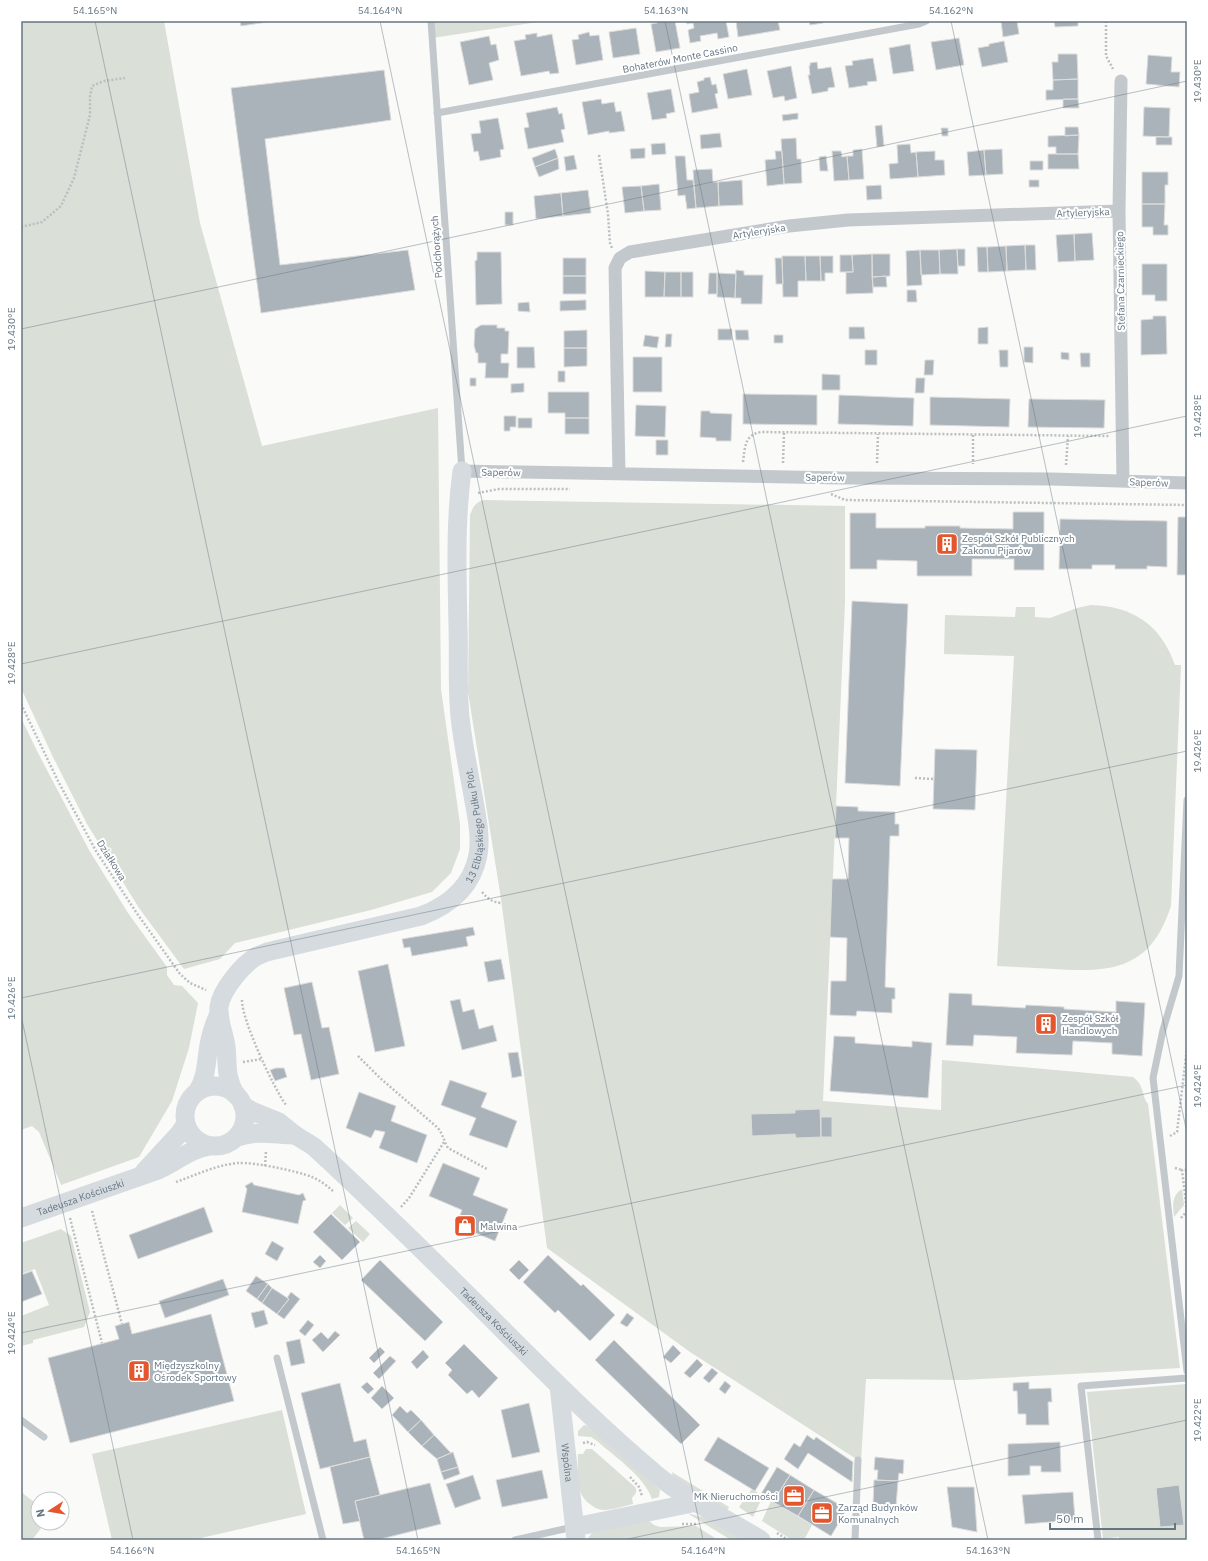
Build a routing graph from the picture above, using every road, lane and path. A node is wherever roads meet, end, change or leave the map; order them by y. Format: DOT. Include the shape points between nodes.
graph roads {
  1 [pos="431,21"];
  2 [pos="926,21"];
  3 [pos="1106,21"];
  4 [pos="125,78"];
  5 [pos="1121,81"];
  6 [pos="437,113"];
  7 [pos="598,156"];
  8 [pos="1118,211"];
  9 [pos="21,226"];
  10 [pos="617,262"];
  11 [pos="784,433"];
  12 [pos="878,434"];
  13 [pos="973,435"];
  14 [pos="1068,436"];
  15 [pos="1122,436"];
  16 [pos="462,471"];
  17 [pos="618,474"];
  18 [pos="742,475"];
  19 [pos="783,476"];
  20 [pos="877,478"];
  21 [pos="974,478"];
  22 [pos="1065,479"];
  23 [pos="1123,481"];
  24 [pos="1187,483"];
  25 [pos="577,490"];
  26 [pos="826,492"];
  27 [pos="474,494"];
  28 [pos="1187,506"];
  29 [pos="21,704"];
  30 [pos="916,778"];
  31 [pos="934,779"];
  32 [pos="1187,800"];
  33 [pos="470,878"];
  34 [pos="502,903"];
  35 [pos="242,994"];
  36 [pos="220,1005"];
  37 [pos="1187,1048"];
  38 [pos="358,1056"];
  39 [pos="198,1091"];
  40 [pos="239,1100"];
  41 [pos="289,1109"];
  42 [pos="186,1124"];
  43 [pos="295,1135"];
  44 [pos="238,1136"];
  45 [pos="1168,1138"];
  46 [pos="444,1142"];
  47 [pos="209,1146"];
  48 [pos="1172,1164"];
  49 [pos="487,1169"];
  50 [pos="1182,1170"];
  51 [pos="1187,1170"];
  52 [pos="140,1176"];
  53 [pos="175,1182"];
  54 [pos="337,1194"];
  55 [pos="97,1210"];
  56 [pos="1187,1211"];
  57 [pos="397,1212"];
  58 [pos="21,1218"];
  59 [pos="63,1220"];
  60 [pos="122,1324"];
  61 [pos="102,1343"];
  62 [pos="277,1358"];
  63 [pos="1187,1372"];
  64 [pos="1187,1378"];
  65 [pos="559,1386"];
  66 [pos="21,1420"];
  67 [pos="44,1437"];
  68 [pos="578,1443"];
  69 [pos="598,1448"];
  70 [pos="858,1460"];
  71 [pos="624,1472"];
  72 [pos="696,1502"];
  73 [pos="645,1512"];
  74 [pos="680,1524"];
  75 [pos="699,1524"];
  76 [pos="575,1533"];
  77 [pos="323,1540"];
  78 [pos="515,1540"];
  79 [pos="761,1540"];
  80 [pos="855,1540"];
  81 [pos="1098,1540"];
  1 -- 6 [label="lane, Podchorążych"];
  2 -- 6 [label="lane, Bohaterów Monte Cassino"];
  3 -- 5 [label="path" via="1106,56"];
  4 -- 9 [label="path" via="104,81 92,86 90,115 80,157 61,206 42,222"];
  5 -- 8 [label="street, Stefana Czarnieckiego"];
  6 -- 16 [label="lane, Podchorążych"];
  7 -- 10 [label="path" via="610,243"];
  8 -- 10 [label="street, Artyleryjska" via="814,223 630,252"];
  8 -- 15 [label="street, Stefana Czarnieckiego"];
  10 -- 17 [label="street" via="615,268"];
  11 -- 12 [label="path"];
  11 -- 18 [label="path" via="761,432 751,435 745,447"];
  11 -- 19 [label="path"];
  12 -- 13 [label="path"];
  12 -- 20 [label="path"];
  13 -- 14 [label="path"];
  13 -- 21 [label="path"];
  14 -- 15 [label="path"];
  14 -- 22 [label="path"];
  15 -- 23 [label="street, Stefana Czarnieckiego"];
  16 -- 17 [label="street, Saperów"];
  16 -- 33 [label="street, 13 Elbląskiego Pułku Plot." via="457,571 458,696 479,832 478,854"];
  17 -- 18 [label="street, Saperów"];
  18 -- 19 [label="street, Saperów"];
  19 -- 20 [label="street, Saperów"];
  20 -- 21 [label="street, Saperów"];
  21 -- 22 [label="street, Saperów"];
  22 -- 23 [label="street, Saperów"];
  23 -- 24 [label="street, Saperów"];
  25 -- 27 [label="path" via="490,490"];
  26 -- 28 [label="path" via="845,500"];
  29 -- 36 [label="path, Działkowa" via="58,781 96,851 136,912 180,974"];
  30 -- 31 [label="path"];
  32 -- 63 [label="lane" via="1179,976 1163,1030 1153,1078"];
  33 -- 34 [label="path" via="488,899"];
  33 -- 36 [label="street, 13 Elbląskiego Pułku Plot." via="459,893 446,904 421,916 257,956 241,970"];
  35 -- 41 [label="path" via="241,1004 246,1020 275,1086"];
  36 -- 39 [label="street, 13 Elbląskiego Pułku Plot." via="212,1029 204,1081"];
  36 -- 40 [label="street" via="227,1075"];
  37 -- 45 [label="path" via="1177,1132"];
  38 -- 46 [label="path" via="438,1128"];
  39 -- 40 [label="street" via="221,1087"];
  39 -- 42 [label="street" via="188,1102"];
  40 -- 43 [label="street, Tadeusza Kościuszki" via="252,1111 279,1122"];
  40 -- 44 [label="street" via="245,1114 245,1122"];
  42 -- 47 [label="street" via="194,1138"];
  42 -- 52 [label="street, Tadeusza Kościuszki"];
  43 -- 44 [label="street, Tadeusza Kościuszki" via="254,1133"];
  43 -- 65 [label="street, Tadeusza Kościuszki" via="313,1146 392,1220"];
  44 -- 47 [label="street" via="225,1145"];
  46 -- 49 [label="path" via="448,1148"];
  46 -- 57 [label="path" via="409,1198"];
  47 -- 52 [label="street, Tadeusza Kościuszki" via="191,1150 171,1164"];
  48 -- 50 [label="path" via="1178,1170"];
  50 -- 51 [label="path"];
  50 -- 56 [label="path"];
  52 -- 58 [label="street, Tadeusza Kościuszki"];
  53 -- 54 [label="path" via="238,1163 284,1169 314,1178"];
  55 -- 60 [label="path" via="92,1211"];
  59 -- 61 [label="path" via="70,1218"];
  62 -- 77 [label="lane"];
  64 -- 81 [label="lane" via="1081,1386"];
  65 -- 72 [label="street, Tadeusza Kościuszki" via="659,1476"];
  65 -- 76 [label="street, Wspólna"];
  66 -- 67 [label="lane"];
  68 -- 69 [label="path" via="587,1442"];
  70 -- 80 [label="lane"];
  71 -- 73 [label="path" via="639,1487"];
  72 -- 73 [label="street"];
  72 -- 79 [label="street, Tadeusza Kościuszki"];
  73 -- 76 [label="street"];
  74 -- 75 [label="path"];
  76 -- 78 [label="lane"];
}
